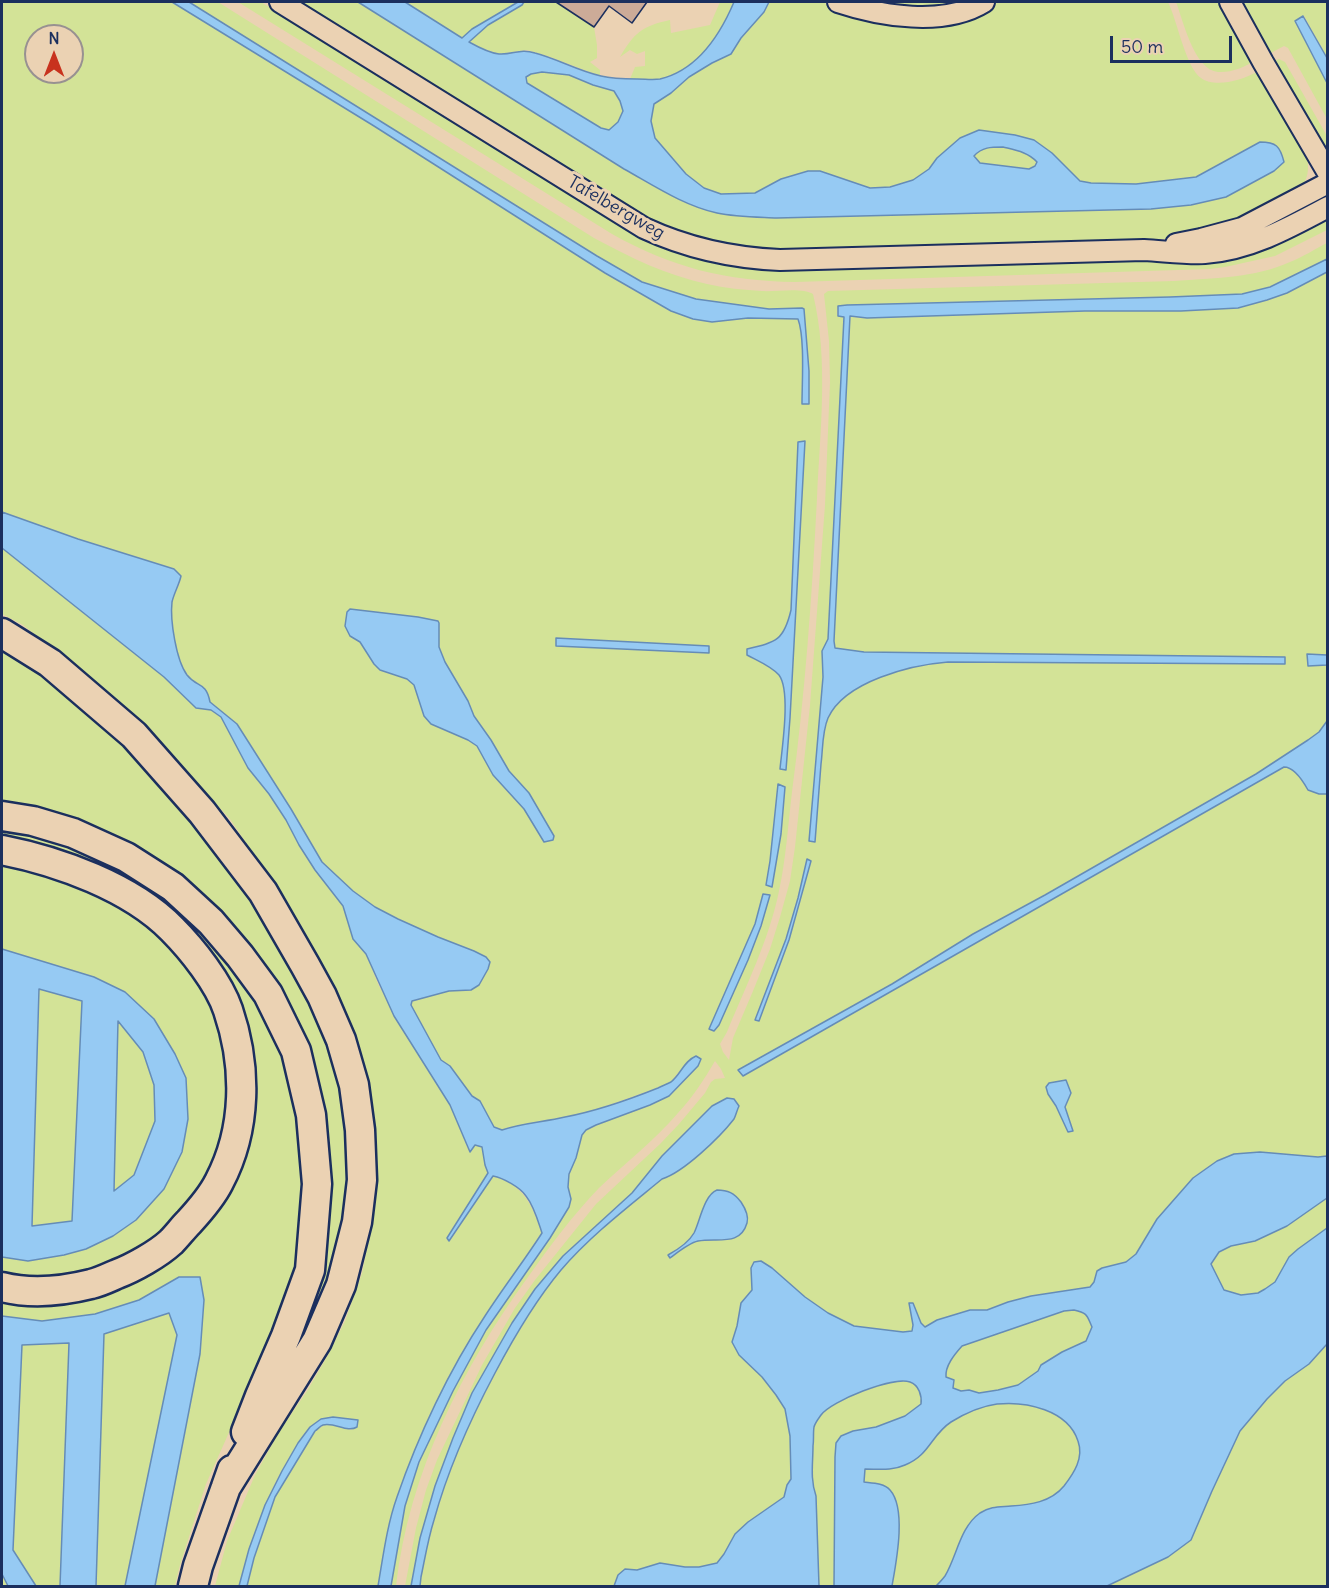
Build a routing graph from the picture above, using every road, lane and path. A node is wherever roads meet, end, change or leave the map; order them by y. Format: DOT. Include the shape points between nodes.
graph roads {
  1 [pos="280,2"];
  2 [pos="838,2"];
  3 [pos="984,2"];
  4 [pos="1230,2"];
  5 [pos="1328,173"];
  6 [pos="1328,183"];
  7 [pos="1328,207"];
  8 [pos="1144,250"];
  9 [pos="2,633"];
  10 [pos="2,816"];
  11 [pos="2,850"];
  12 [pos="2,1287"];
  13 [pos="226,1487"];
  14 [pos="193,1587"];
  1 -- 8 [label="street, Tafelbergweg" via="644,228 699,249 780,260"];
  2 -- 3 [label="street" via="884,14 930,16 956,13"];
  4 -- 5 [label="street"];
  6 -- 8 [label="street, Tafelbergweg" via="1242,228"];
  7 -- 8 [label="street, Tafelbergweg" via="1290,228 1234,249 1203,253"];
  9 -- 13 [label="highway" via="50,663 134,735 202,812 262,892 305,965 341,1040 354,1085 362,1180 357,1222 341,1285 317,1341"];
  10 -- 13 [label="highway" via="73,833 126,857 173,887 240,956 268,994 296,1052 311,1115 318,1184 309,1270"];
  11 -- 12 [label="highway" via="52,862 109,885 152,911 171,928 209,974 228,1009 242,1094 234,1145 219,1183 170,1243 131,1268 92,1284 46,1291"];
  13 -- 14 [label="highway"];
}
